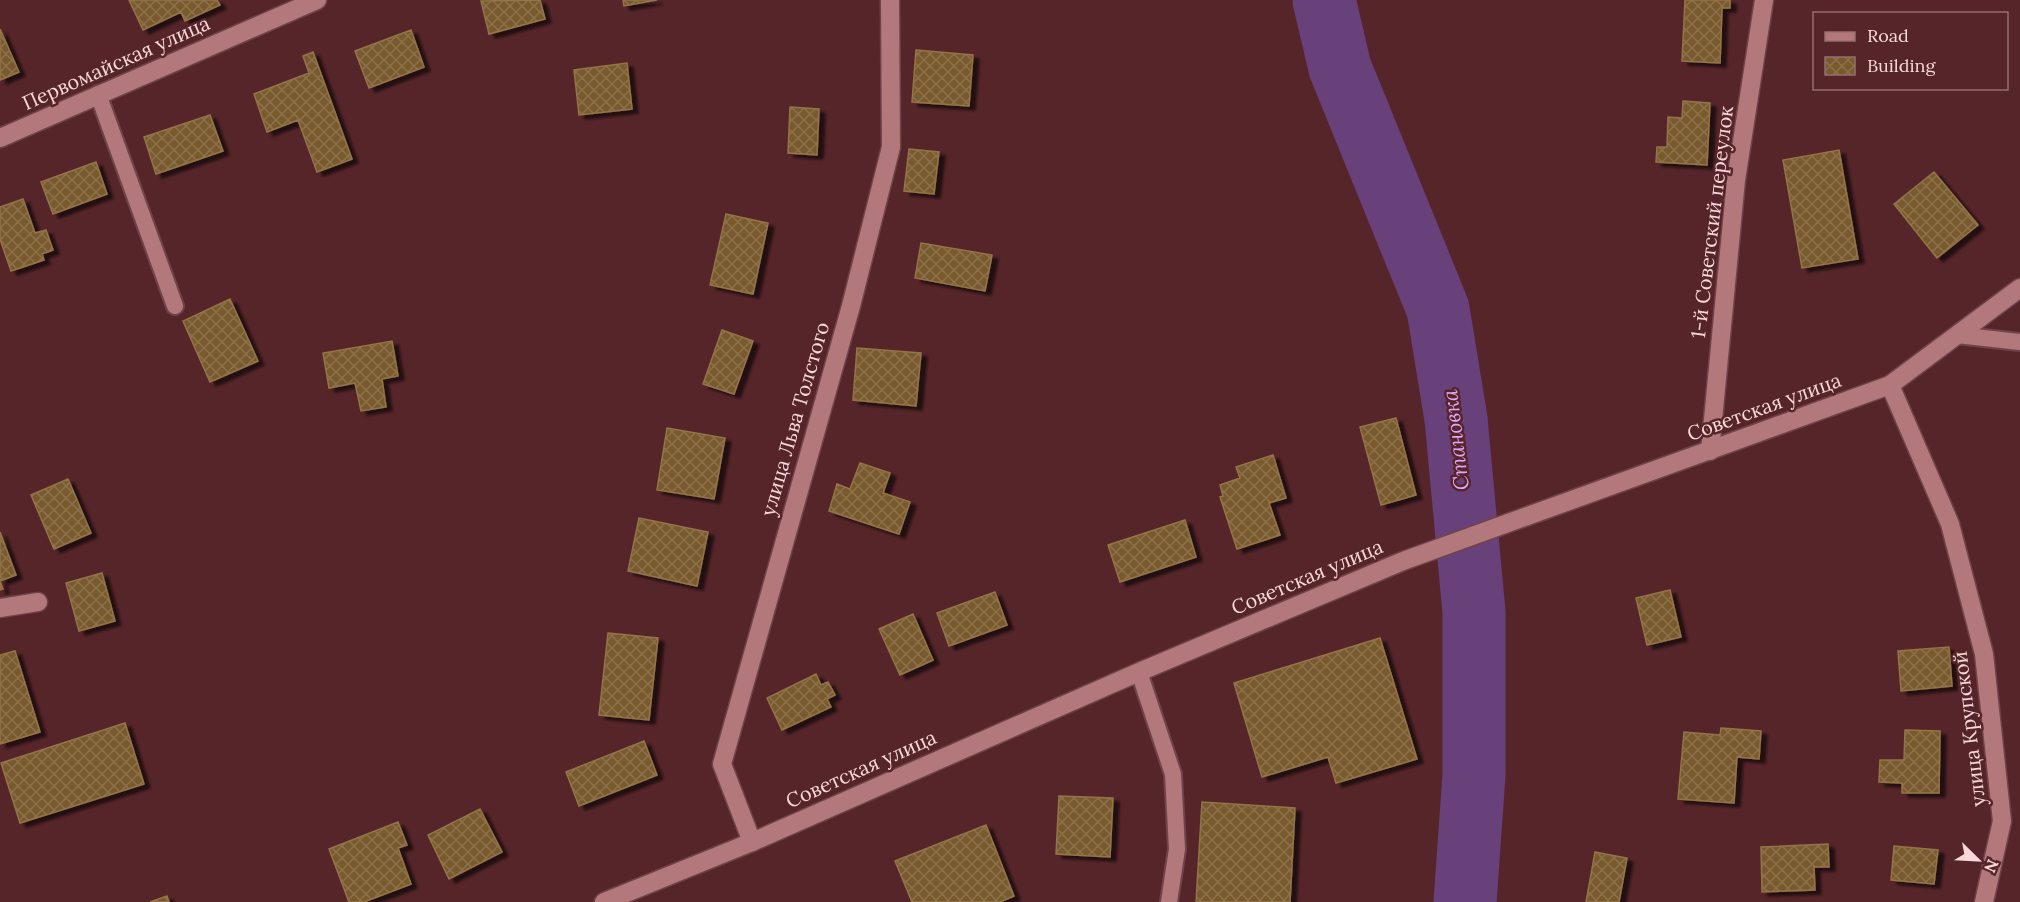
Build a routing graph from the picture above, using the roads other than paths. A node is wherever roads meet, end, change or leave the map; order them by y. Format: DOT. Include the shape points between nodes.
graph roads {
  1 [pos="317,0"];
  2 [pos="890,0"];
  3 [pos="1764,0"];
  4 [pos="98,94"];
  5 [pos="0,138"];
  6 [pos="2020,288"];
  7 [pos="176,306"];
  8 [pos="1957,335"];
  9 [pos="2020,342"];
  10 [pos="1890,385"];
  11 [pos="1710,451"];
  12 [pos="38,602"];
  13 [pos="0,608"];
  14 [pos="1139,672"];
  15 [pos="752,842"];
  16 [pos="604,902"];
  17 [pos="1169,902"];
  18 [pos="1984,902"];
  1 -- 4 [label="street, Первомайская улица"];
  2 -- 15 [label="street, улица Льва Толстого" via="891,147 722,764"];
  3 -- 11 [label="street, 1-й Советский переулок" via="1736,180"];
  4 -- 5 [label="street, Первомайская улица"];
  4 -- 7 [label="lane"];
  6 -- 8 [label="street, Советская улица"];
  8 -- 9 [label="lane"];
  8 -- 10 [label="street, Советская улица"];
  10 -- 11 [label="street, Советская улица"];
  10 -- 18 [label="street, улица Крупской" via="1950,524 1984,654 2002,820"];
  11 -- 14 [label="street, Советская улица" via="1403,561"];
  12 -- 13 [label="street"];
  14 -- 15 [label="street, Советская улица"];
  14 -- 17 [label="lane" via="1173,774 1177,849"];
  15 -- 16 [label="street, Советская улица"];
}
